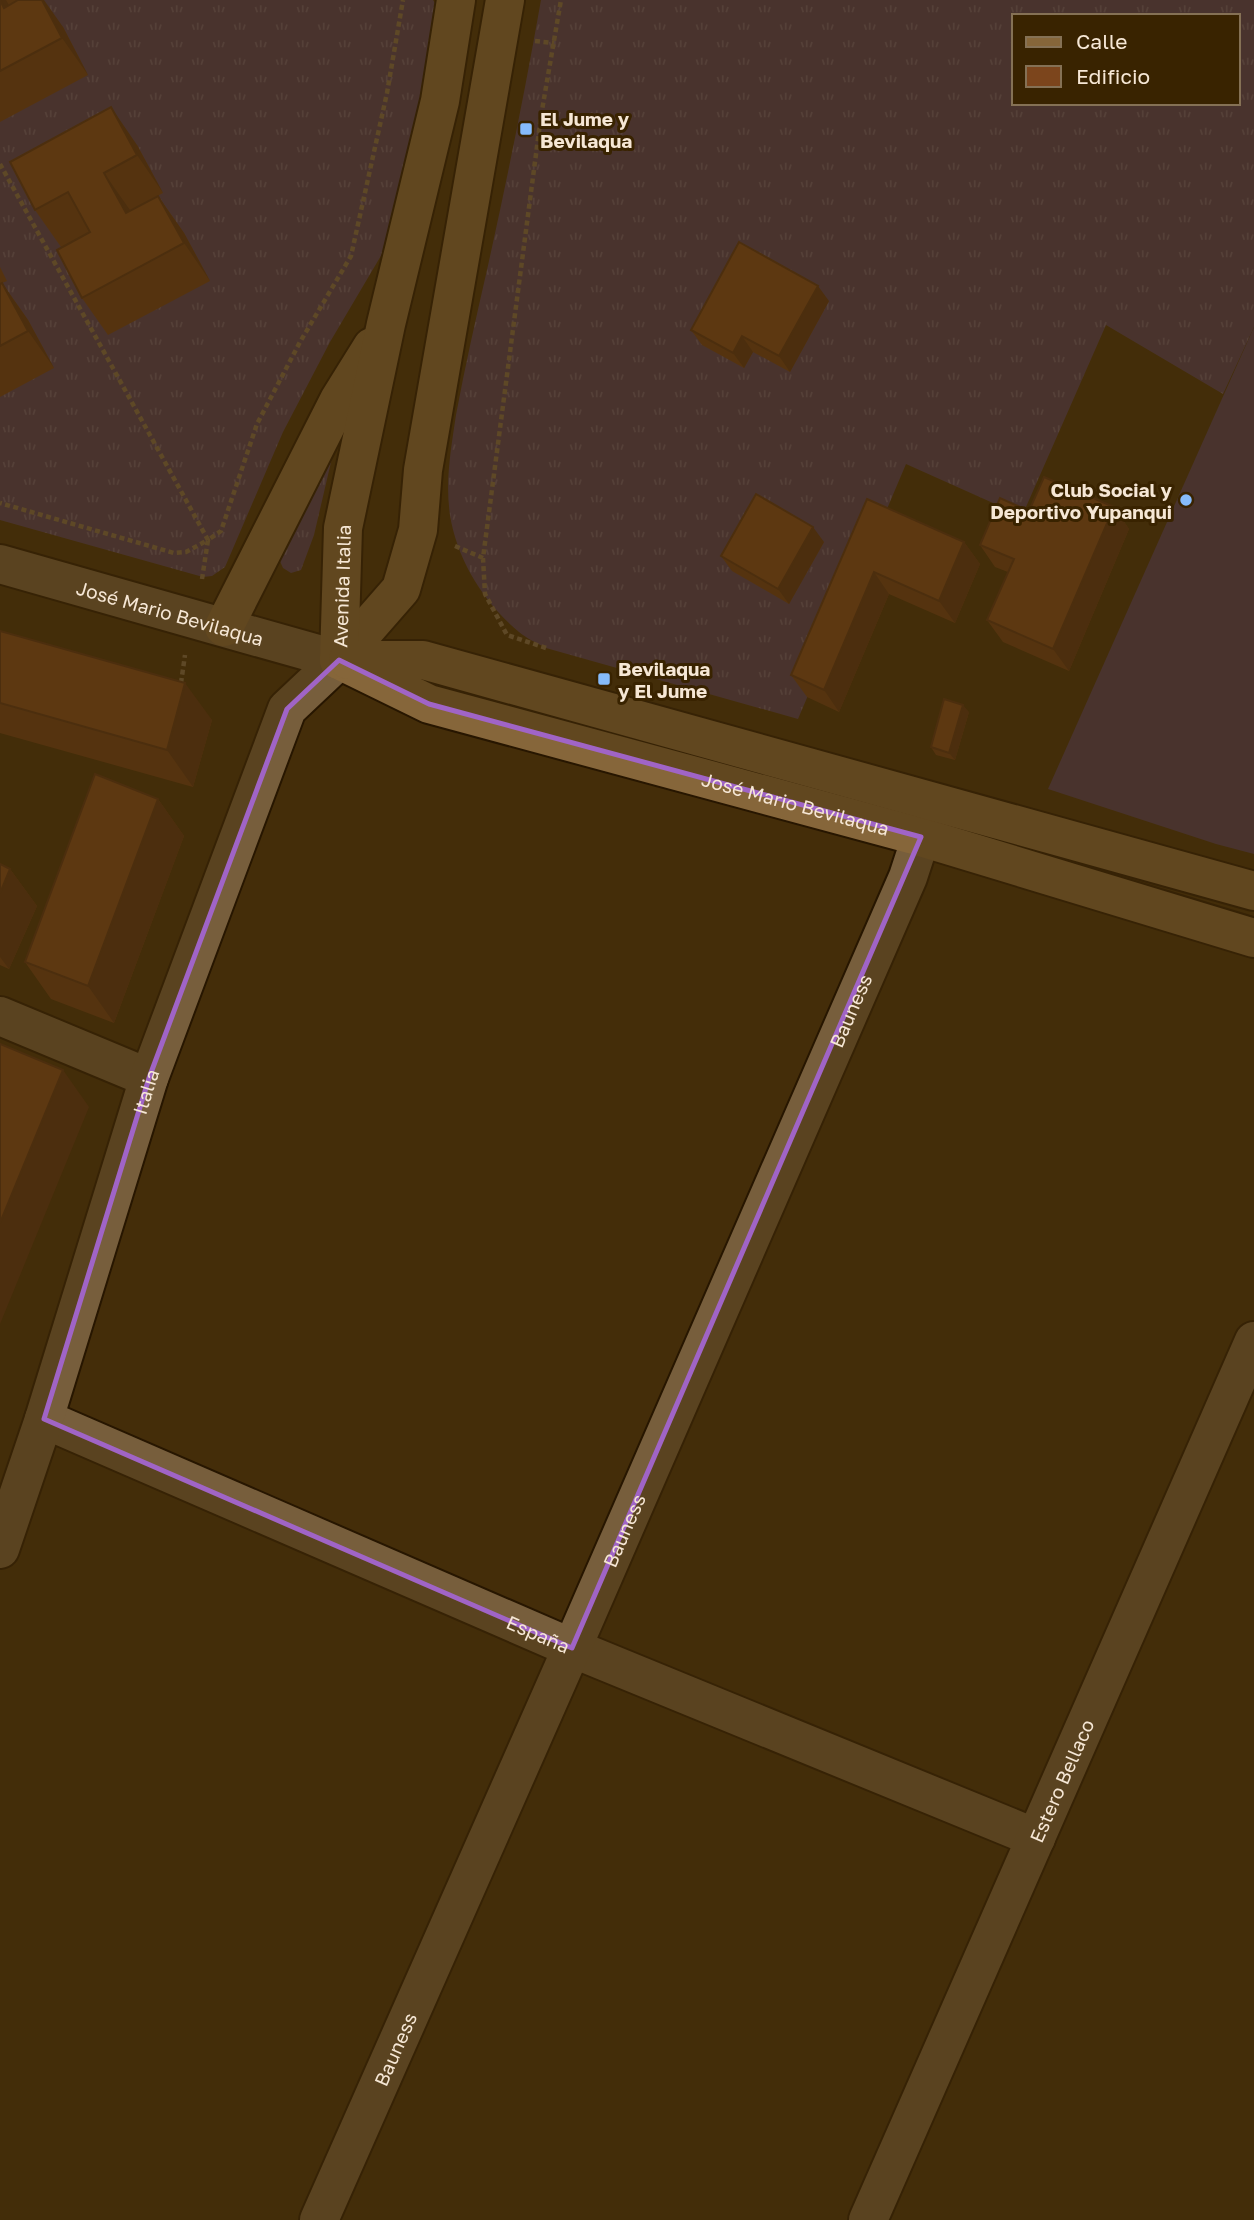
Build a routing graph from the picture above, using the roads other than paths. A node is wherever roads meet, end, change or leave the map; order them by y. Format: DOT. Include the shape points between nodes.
graph roads {
  1 [pos="456,0"];
  2 [pos="505,0"];
  3 [pos="386,324"];
  4 [pos="0,564"];
  5 [pos="208,624"];
  6 [pos="339,660"];
  7 [pos="921,837"];
  8 [pos="1254,891"];
  9 [pos="1254,938"];
  10 [pos="0,1016"];
  11 [pos="149,1078"];
  12 [pos="1254,1341"];
  13 [pos="44,1419"];
  14 [pos="15,1460"];
  15 [pos="0,1549"];
  16 [pos="572,1648"];
  17 [pos="1036,1838"];
  18 [pos="319,2220"];
  19 [pos="868,2220"];
  1 -- 3 [label="main road, Avenida Italia" via="440,101"];
  2 -- 6 [label="main road, Avenida Italia" via="423,470 418,530 401,589"];
  3 -- 5 [label="main road"];
  3 -- 6 [label="main road, Avenida Italia" via="344,528"];
  4 -- 5 [label="street, José Mario Bevilaqua"];
  5 -- 6 [label="street, José Mario Bevilaqua"];
  6 -- 7 [label="main road, José Mario Bevilaqua" via="429,704"];
  6 -- 8 [label="main road, José Mario Bevilaqua" via="423,660"];
  6 -- 11 [label="street, Italia" via="287,709"];
  7 -- 9 [label="main road, José Mario Bevilaqua"];
  7 -- 16 [label="street, Bauness" via="908,877"];
  10 -- 11 [label="street"];
  11 -- 13 [label="street, Italia"];
  12 -- 17 [label="street, Estero Bellaco"];
  13 -- 14 [label="street, Italia"];
  13 -- 16 [label="street, España"];
  14 -- 15 [label="street, Italia"];
  16 -- 17 [label="street, España"];
  16 -- 18 [label="street, Bauness"];
  17 -- 19 [label="street, Estero Bellaco"];
}
